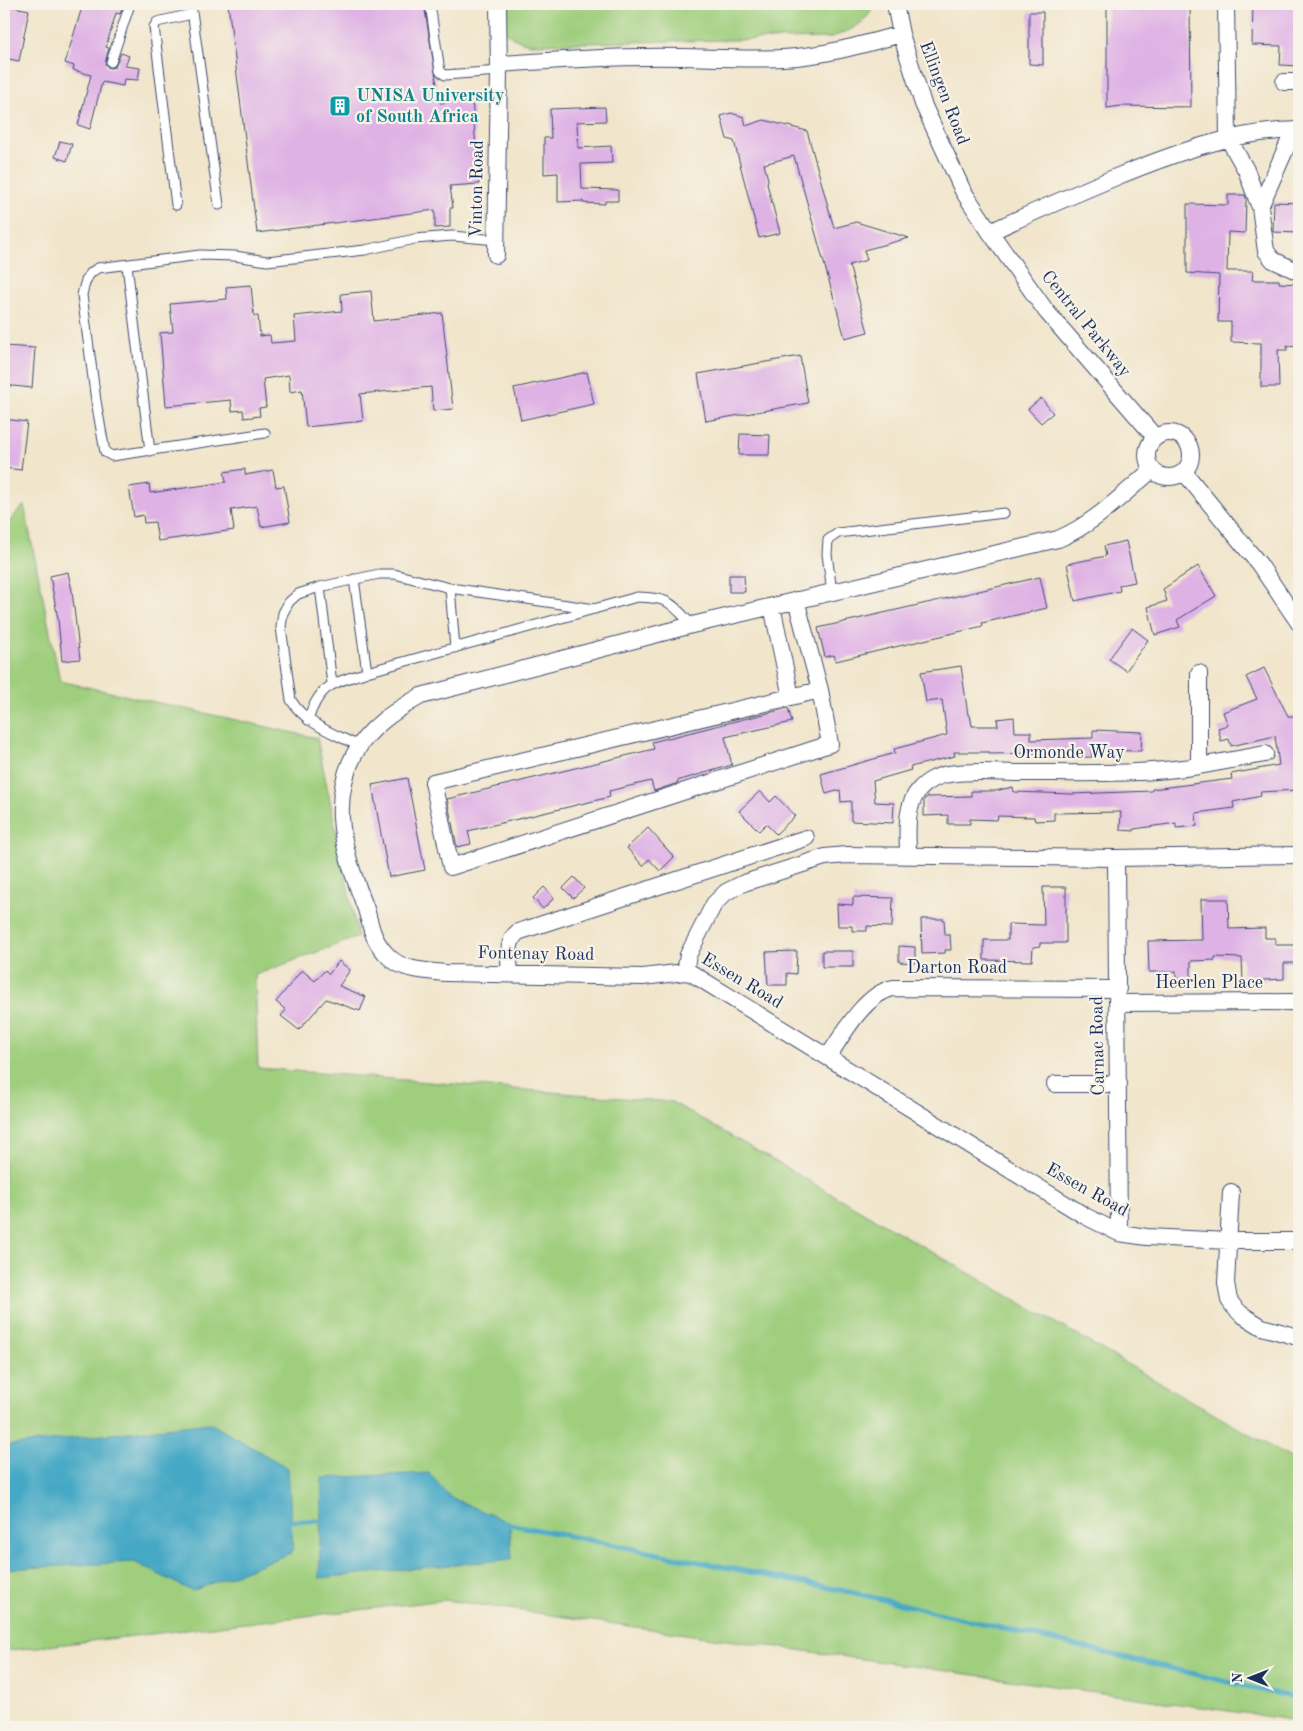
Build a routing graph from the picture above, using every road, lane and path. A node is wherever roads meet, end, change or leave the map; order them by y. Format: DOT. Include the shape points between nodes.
graph roads {
  1 [pos="130,4"];
  2 [pos="191,4"];
  3 [pos="430,4"];
  4 [pos="498,4"];
  5 [pos="895,4"];
  6 [pos="1226,4"];
  7 [pos="192,14"];
  8 [pos="901,34"];
  9 [pos="111,62"];
  10 [pos="499,68"];
  11 [pos="1297,130"];
  12 [pos="1228,138"];
  13 [pos="176,205"];
  14 [pos="220,205"];
  15 [pos="1260,208"];
  16 [pos="990,232"];
  17 [pos="496,247"];
  18 [pos="126,265"];
  19 [pos="1299,272"];
  20 [pos="265,433"];
  21 [pos="1155,437"];
  22 [pos="150,451"];
  23 [pos="1152,470"];
  24 [pos="1184,472"];
  25 [pos="1004,513"];
  26 [pos="354,579"];
  27 [pos="320,587"];
  28 [pos="450,588"];
  29 [pos="832,592"];
  30 [pos="796,600"];
  31 [pos="772,606"];
  32 [pos="595,609"];
  33 [pos="1299,623"];
  34 [pos="692,625"];
  35 [pos="455,648"];
  36 [pos="367,672"];
  37 [pos="1199,673"];
  38 [pos="332,684"];
  39 [pos="820,690"];
  40 [pos="791,697"];
  41 [pos="308,720"];
  42 [pos="359,746"];
  43 [pos="1265,754"];
  44 [pos="1199,766"];
  45 [pos="806,838"];
  46 [pos="1299,855"];
  47 [pos="908,856"];
  48 [pos="1116,858"];
  49 [pos="685,972"];
  50 [pos="510,974"];
  51 [pos="1118,996"];
  52 [pos="1299,1002"];
  53 [pos="828,1057"];
  54 [pos="1056,1084"];
  55 [pos="1119,1084"];
  56 [pos="1231,1192"];
  57 [pos="1119,1233"];
  58 [pos="1229,1241"];
  59 [pos="1299,1241"];
  60 [pos="1294,1336"];
  1 -- 9 [label="lane"];
  2 -- 7 [label="lane"];
  3 -- 10 [label="lane" via="440,71 445,75"];
  4 -- 10 [label="street, Vinton Road"];
  5 -- 8 [label="street"];
  6 -- 12 [label="street"];
  7 -- 13 [label="lane" via="157,22 154,27"];
  7 -- 14 [label="lane"];
  8 -- 10 [label="street, Ellingen Road" via="822,54 784,58 646,57"];
  8 -- 16 [label="street, Ellingen Road" via="924,104 941,143 963,191"];
  10 -- 17 [label="street, Vinton Road"];
  11 -- 12 [label="street"];
  11 -- 15 [label="street"];
  12 -- 15 [label="street" via="1246,170"];
  12 -- 16 [label="street" via="1150,163"];
  15 -- 19 [label="street" via="1268,255 1281,265"];
  16 -- 21 [label="street, Central Parkway" via="1046,311"];
  17 -- 18 [label="lane" via="452,236 415,238 365,250 267,261 217,255"];
  18 -- 22 [label="lane"];
  18 -- 22 [label="lane" via="90,272 82,295 105,452 112,456"];
  20 -- 22 [label="lane"];
  21 -- 23 [label="street" via="1146,456"];
  21 -- 24 [label="street" via="1169,433 1183,438 1191,451 1189,466"];
  23 -- 24 [label="street" via="1171,478"];
  23 -- 29 [label="street" via="1088,524 1058,539"];
  24 -- 33 [label="street" via="1259,564"];
  25 -- 29 [label="lane" via="838,532 828,540"];
  26 -- 27 [label="lane"];
  26 -- 28 [label="lane" via="394,574"];
  26 -- 36 [label="lane"];
  27 -- 38 [label="lane"];
  27 -- 41 [label="lane" via="298,594 289,602 281,627 291,700"];
  28 -- 32 [label="lane"];
  28 -- 35 [label="lane"];
  29 -- 30 [label="street"];
  30 -- 31 [label="street"];
  30 -- 39 [label="street"];
  31 -- 34 [label="street"];
  31 -- 40 [label="street"];
  32 -- 34 [label="lane" via="637,597 654,598 666,600"];
  32 -- 35 [label="lane"];
  34 -- 42 [label="street" via="421,696 382,721"];
  35 -- 36 [label="lane"];
  36 -- 38 [label="lane"];
  37 -- 44 [label="street"];
  38 -- 41 [label="lane" via="321,692"];
  39 -- 40 [label="street"];
  39 -- 40 [label="street" via="830,744 451,867 433,782"];
  41 -- 42 [label="lane"];
  42 -- 50 [label="street, Fontenay Road" via="345,776 341,817 344,842 375,939 390,958 403,966 424,971"];
  43 -- 44 [label="street, Ormonde Way"];
  44 -- 47 [label="street, Ormonde Way" via="1121,774 948,774 926,783 913,799 908,823"];
  45 -- 50 [label="street" via="518,932 509,948"];
  46 -- 48 [label="street, Essen Road"];
  47 -- 48 [label="street, Essen Road"];
  47 -- 49 [label="street, Essen Road" via="825,857 726,892 714,904 688,954"];
  48 -- 51 [label="street, Carnac Road"];
  49 -- 50 [label="street, Fontenay Road" via="643,977"];
  49 -- 53 [label="street, Essen Road"];
  51 -- 52 [label="street, Heerlen Place"];
  51 -- 53 [label="street, Darton Road" via="893,988 884,990 861,1010"];
  51 -- 55 [label="street, Carnac Road"];
  53 -- 57 [label="street, Essen Road" via="1085,1216"];
  54 -- 55 [label="street"];
  55 -- 57 [label="street, Carnac Road"];
  56 -- 58 [label="street"];
  57 -- 58 [label="street, Essen Road"];
  58 -- 59 [label="street, Essen Road"];
  58 -- 60 [label="street" via="1226,1284 1229,1300 1241,1314 1262,1327"];
}
